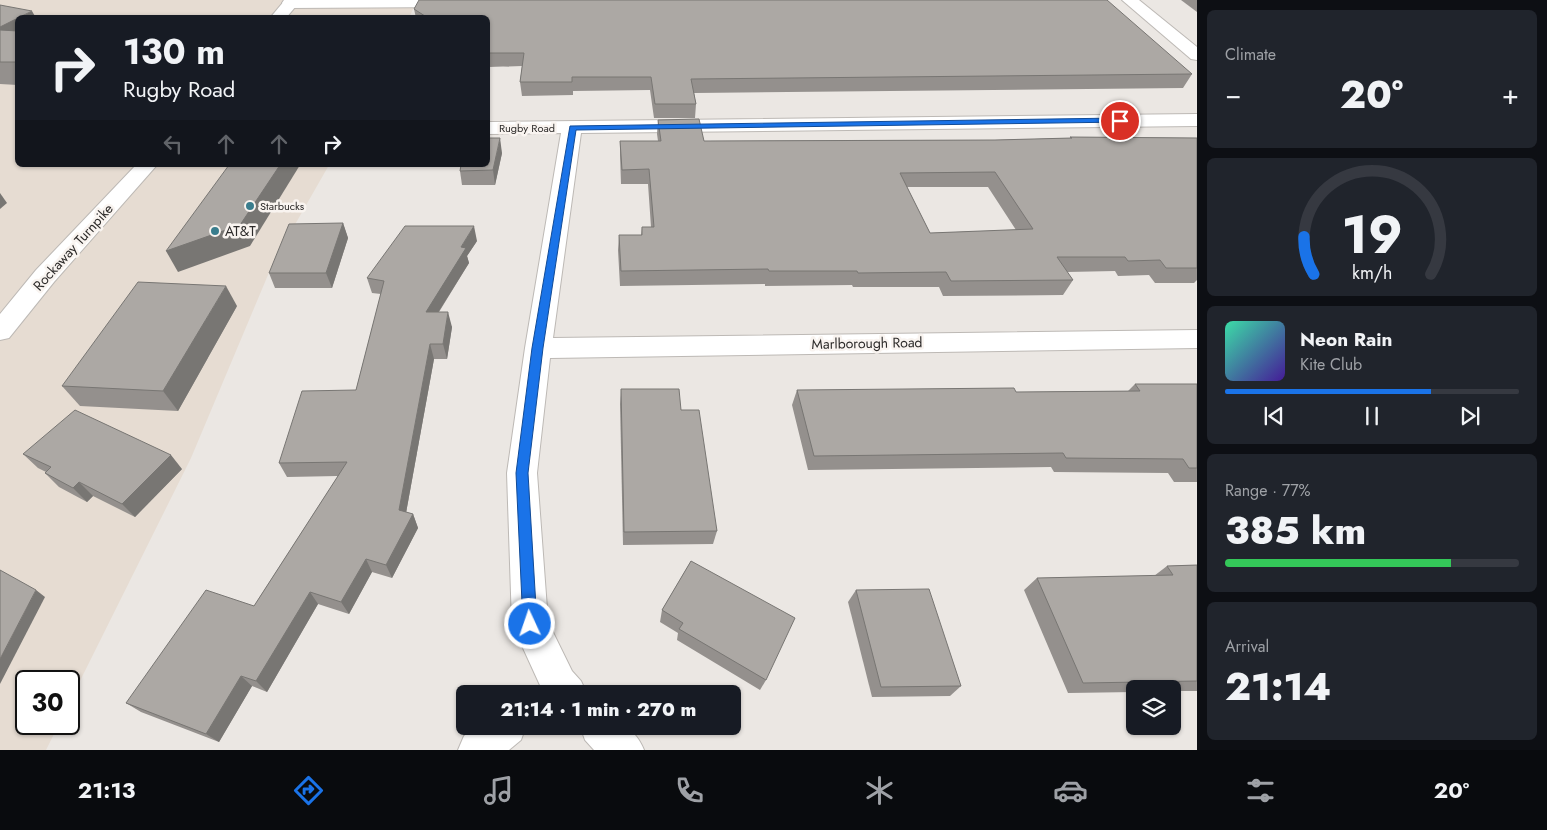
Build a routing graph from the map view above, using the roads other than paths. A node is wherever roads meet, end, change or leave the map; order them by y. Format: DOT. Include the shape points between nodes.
graph roads {
  1 [pos="1130,0"];
  2 [pos="292,1"];
  3 [pos="468,2"];
  4 [pos="280,15"];
  5 [pos="1197,55"];
  6 [pos="1197,120"];
  7 [pos="490,128"];
  8 [pos="572,128"];
  9 [pos="145,167"];
  10 [pos="0,331"];
  11 [pos="1197,339"];
  12 [pos="538,348"];
  13 [pos="556,685"];
  14 [pos="496,735"];
  15 [pos="607,735"];
  16 [pos="478,750"];
  17 [pos="624,750"];
  1 -- 5 [label="street"];
  2 -- 3 [label="street"];
  2 -- 4 [label="street"];
  6 -- 8 [label="street, Rugby Road"];
  7 -- 8 [label="street, Rugby Road"];
  8 -- 12 [label="street"];
  9 -- 10 [label="street, Rockaway Turnpike" via="45,276"];
  11 -- 12 [label="street, Marlborough Road"];
  12 -- 13 [label="street" via="522,473 530,624"];
  14 -- 16 [label="street"];
  15 -- 17 [label="street"];
}
